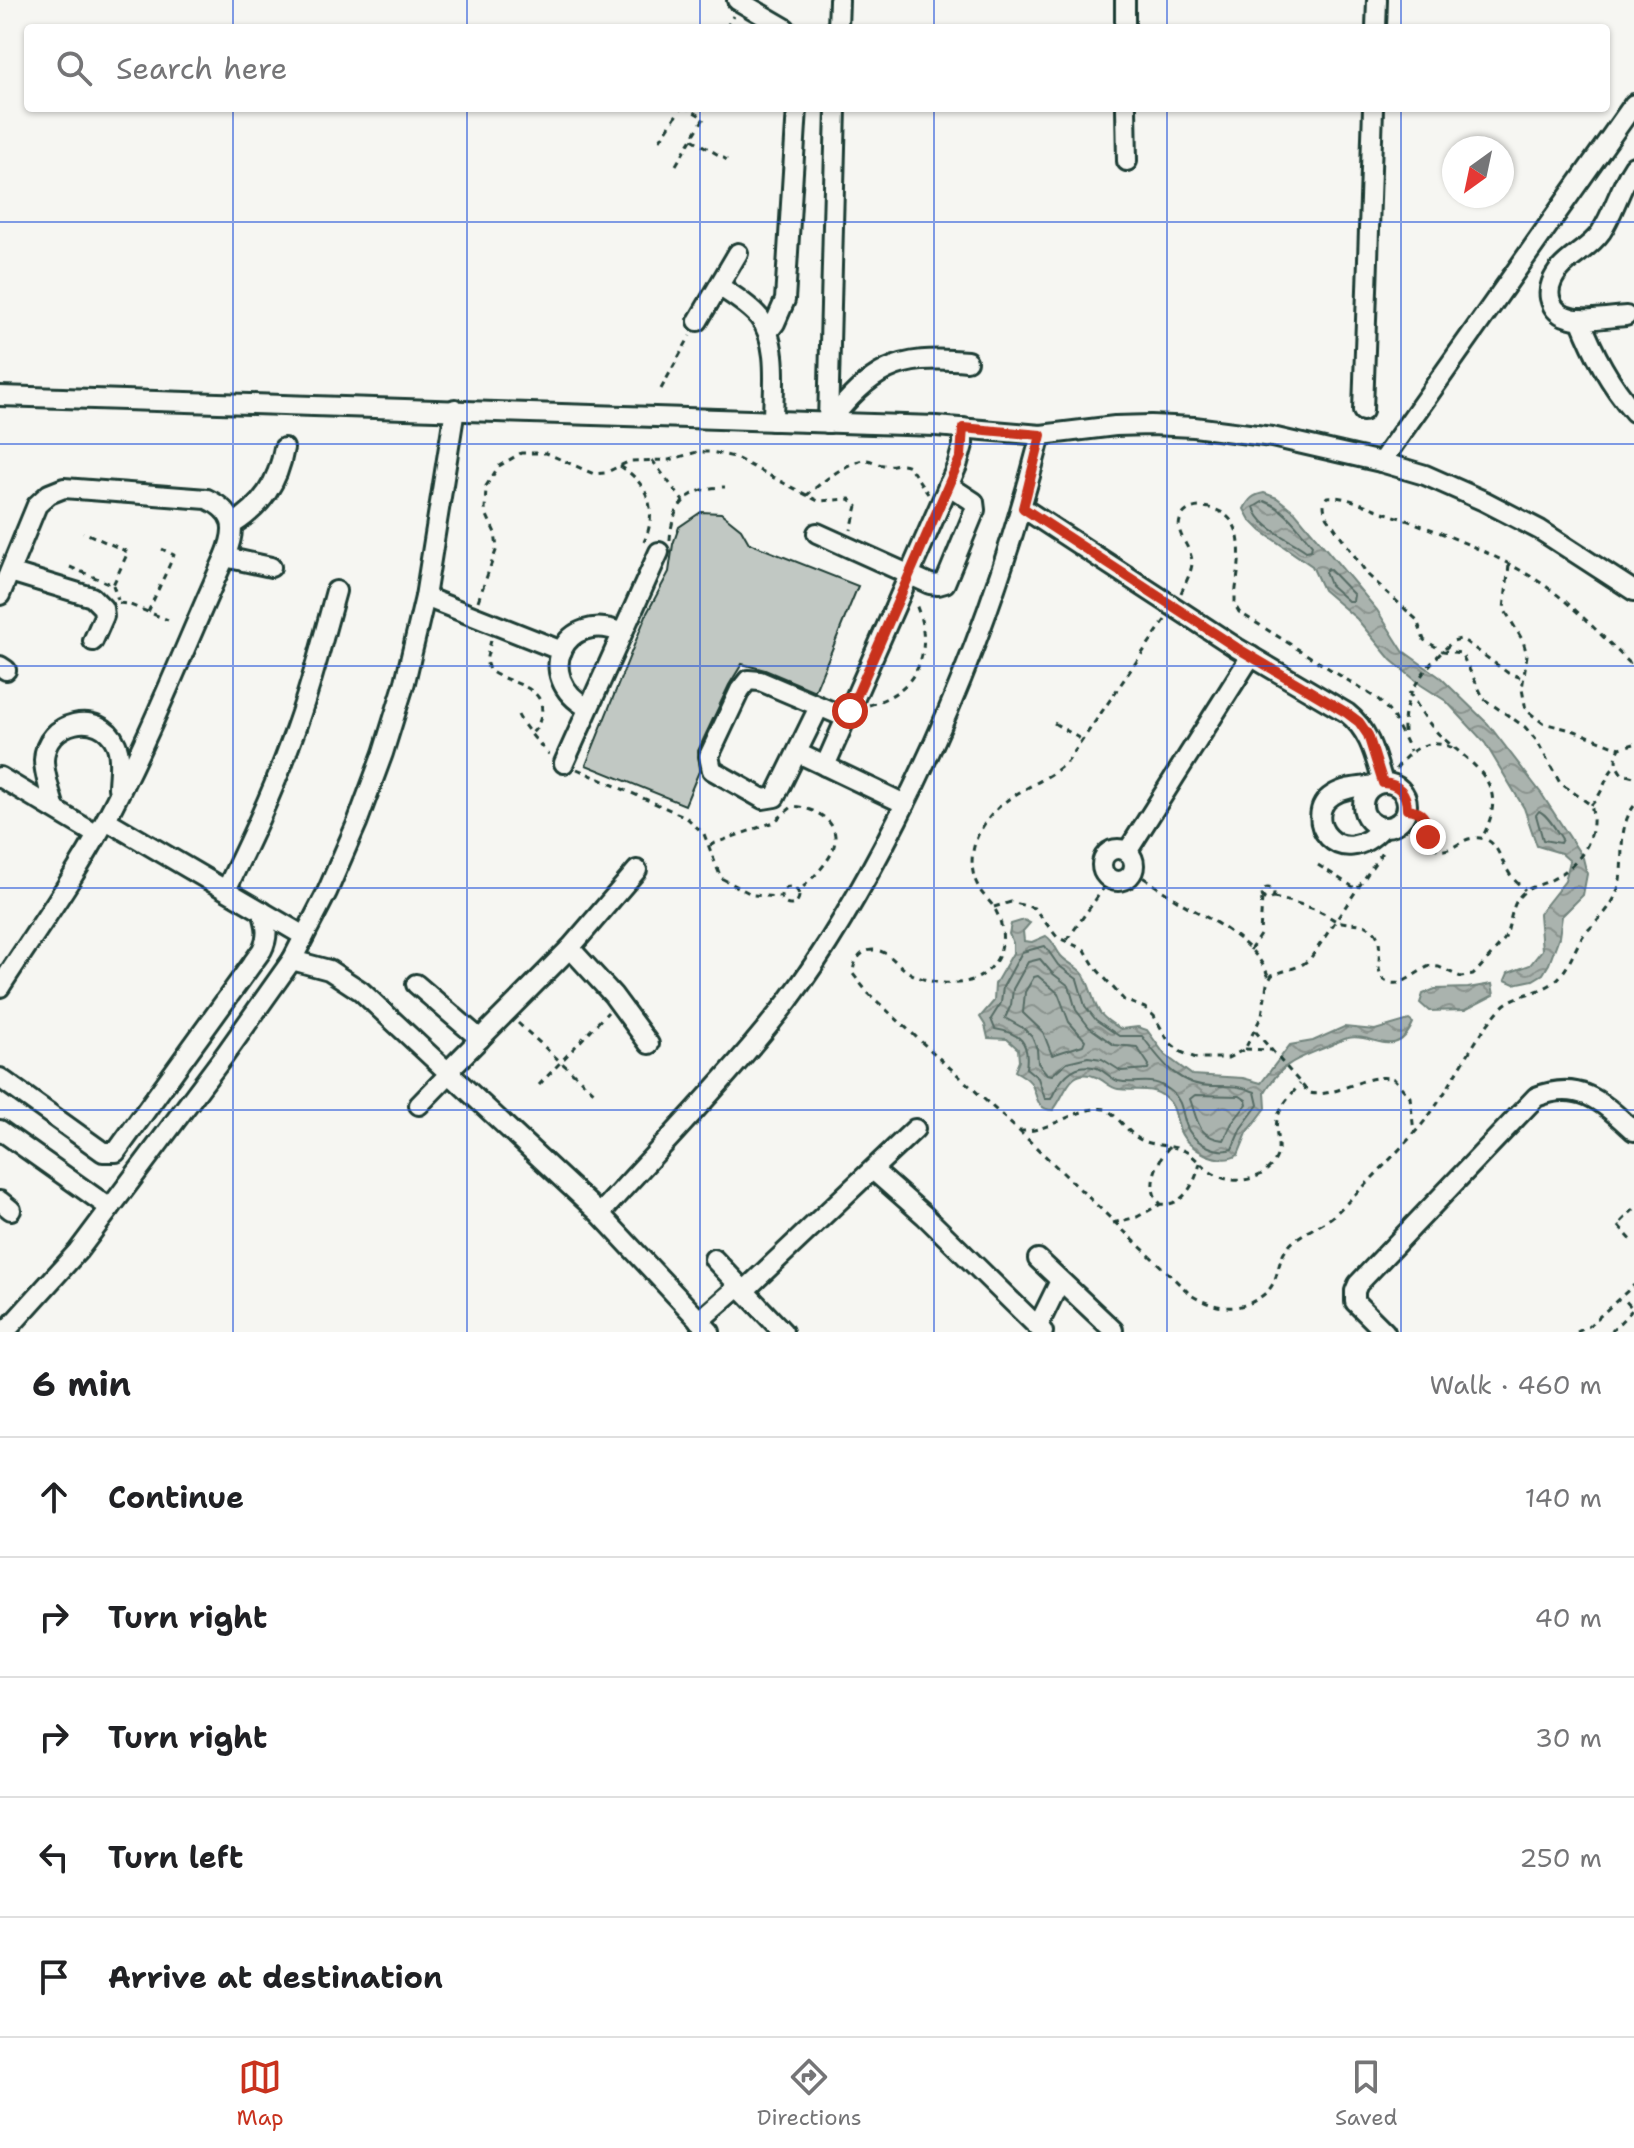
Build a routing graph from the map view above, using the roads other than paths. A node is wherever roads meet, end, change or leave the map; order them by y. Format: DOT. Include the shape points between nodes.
graph roads {
  1 [pos="737,0"];
  2 [pos="839,0"];
  3 [pos="1125,0"];
  4 [pos="1377,0"];
  5 [pos="778,24"];
  6 [pos="838,24"];
  7 [pos="1125,24"];
  8 [pos="1376,24"];
  9 [pos="1634,104"];
  10 [pos="797,112"];
  11 [pos="836,112"];
  12 [pos="1126,112"];
  13 [pos="1373,112"];
  14 [pos="1127,161"];
  15 [pos="1634,166"];
  16 [pos="738,253"];
  17 [pos="719,286"];
  18 [pos="1626,316"];
  19 [pos="1580,319"];
  20 [pos="698,321"];
  21 [pos="768,332"];
  22 [pos="967,361"];
  23 [pos="0,396"];
  24 [pos="455,409"];
  25 [pos="1363,411"];
  26 [pos="1634,412"];
  27 [pos="773,421"];
  28 [pos="828,423"];
  29 [pos="963,428"];
  30 [pos="1041,435"];
  31 [pos="284,448"];
  32 [pos="1381,462"];
  33 [pos="948,485"];
  34 [pos="1023,508"];
  35 [pos="232,525"];
  36 [pos="817,533"];
  37 [pos="652,547"];
  38 [pos="225,557"];
  39 [pos="271,567"];
  40 [pos="10,572"];
  41 [pos="906,581"];
  42 [pos="336,591"];
  43 [pos="1634,591"];
  44 [pos="0,595"];
  45 [pos="425,597"];
  46 [pos="622,633"];
  47 [pos="93,641"];
  48 [pos="562,651"];
  49 [pos="1251,656"];
  50 [pos="819,707"];
  51 [pos="588,708"];
  52 [pos="848,715"];
  53 [pos="798,753"];
  54 [pos="564,763"];
  55 [pos="825,766"];
  56 [pos="0,777"];
  57 [pos="1382,784"];
  58 [pos="117,796"];
  59 [pos="905,804"];
  60 [pos="55,809"];
  61 [pos="1387,826"];
  62 [pos="102,828"];
  63 [pos="1127,852"];
  64 [pos="637,870"];
  65 [pos="226,890"];
  66 [pos="262,911"];
  67 [pos="304,936"];
  68 [pos="570,948"];
  69 [pos="292,960"];
  70 [pos="416,984"];
  71 [pos="0,987"];
  72 [pos="480,1039"];
  73 [pos="649,1044"];
  74 [pos="450,1071"];
  75 [pos="0,1078"];
  76 [pos="419,1105"];
  77 [pos="915,1129"];
  78 [pos="0,1130"];
  79 [pos="1634,1131"];
  80 [pos="873,1170"];
  81 [pos="110,1208"];
  82 [pos="600,1214"];
  83 [pos="714,1259"];
  84 [pos="1038,1259"];
  85 [pos="1060,1281"];
  86 [pos="742,1288"];
  87 [pos="704,1326"];
  88 [pos="1041,1329"];
  89 [pos="1113,1330"];
  90 [pos="5,1332"];
  91 [pos="783,1332"];
  92 [pos="1385,1332"];
  1 -- 5 [label="street"];
  2 -- 6 [label="street"];
  3 -- 7 [label="street"];
  4 -- 8 [label="street"];
  9 -- 32 [label="street"];
  10 -- 21 [label="street" via="785,300"];
  11 -- 28 [label="street"];
  12 -- 14 [label="street"];
  13 -- 25 [label="street"];
  15 -- 19 [label="street" via="1601,232 1559,270 1549,291 1558,312"];
  16 -- 17 [label="street"];
  17 -- 20 [label="street"];
  17 -- 21 [label="street" via="751,308"];
  18 -- 19 [label="street"];
  19 -- 26 [label="street" via="1594,355"];
  21 -- 27 [label="street"];
  22 -- 28 [label="street" via="916,359 885,370 853,393"];
  23 -- 24 [label="street"];
  24 -- 27 [label="street"];
  24 -- 45 [label="street"];
  27 -- 28 [label="street"];
  28 -- 29 [label="street"];
  29 -- 30 [label="street"];
  29 -- 33 [label="street" via="961,456"];
  30 -- 32 [label="street" via="1115,426 1194,427 1272,437"];
  30 -- 34 [label="street"];
  31 -- 35 [label="street" via="273,485 249,515"];
  32 -- 43 [label="street" via="1484,501"];
  33 -- 41 [label="street"];
  33 -- 41 [label="street" via="967,495 975,510 949,577 938,585"];
  34 -- 49 [label="street"];
  34 -- 59 [label="street" via="956,696"];
  35 -- 38 [label="street"];
  35 -- 40 [label="street" via="219,504 207,499 64,488 37,505"];
  36 -- 41 [label="street"];
  37 -- 46 [label="street"];
  38 -- 39 [label="street"];
  38 -- 58 [label="street"];
  40 -- 44 [label="street"];
  40 -- 47 [label="street" via="111,606"];
  41 -- 52 [label="street"];
  42 -- 65 [label="street" via="290,744"];
  45 -- 48 [label="street"];
  45 -- 67 [label="street" via="383,753"];
  46 -- 48 [label="street" via="587,628"];
  46 -- 51 [label="street"];
  48 -- 51 [label="street" via="561,684"];
  49 -- 57 [label="street" via="1359,722"];
  49 -- 63 [label="street"];
  50 -- 52 [label="street"];
  50 -- 53 [label="street"];
  50 -- 53 [label="street" via="748,680 709,764 717,775 769,800 779,792"];
  51 -- 54 [label="street"];
  52 -- 55 [label="street"];
  53 -- 55 [label="street"];
  55 -- 59 [label="street"];
  56 -- 60 [label="street"];
  57 -- 61 [label="street" via="1364,799 1364,809 1367,817"];
  57 -- 61 [label="street" via="1403,792 1407,809"];
  57 -- 61 [label="street" via="1342,790 1323,804 1320,816 1329,837 1349,847 1370,840"];
  58 -- 60 [label="street" via="117,746 100,727 74,723 61,728 46,749"];
  58 -- 62 [label="street"];
  59 -- 82 [label="street" via="860,891 789,999"];
  60 -- 62 [label="street"];
  62 -- 65 [label="street"];
  62 -- 71 [label="street"];
  63 -- 63 [label="street" via="1117,848 1104,856 1101,866 1110,879 1121,881 1133,871"];
  64 -- 68 [label="street"];
  65 -- 66 [label="street"];
  66 -- 67 [label="street"];
  66 -- 75 [label="street" via="267,931 262,950 116,1152 103,1152"];
  67 -- 69 [label="street"];
  68 -- 72 [label="street"];
  68 -- 73 [label="street"];
  69 -- 74 [label="street" via="346,979"];
  69 -- 81 [label="street"];
  70 -- 72 [label="street"];
  72 -- 74 [label="street"];
  74 -- 76 [label="street"];
  74 -- 82 [label="street"];
  77 -- 80 [label="street"];
  78 -- 81 [label="street"];
  79 -- 92 [label="street" via="1588,1094 1561,1090 1536,1097 1358,1284 1355,1302"];
  80 -- 86 [label="street"];
  80 -- 88 [label="street"];
  81 -- 90 [label="street"];
  82 -- 87 [label="street"];
  83 -- 86 [label="street"];
  84 -- 85 [label="street"];
  85 -- 88 [label="street"];
  85 -- 89 [label="street"];
  86 -- 87 [label="street"];
  86 -- 91 [label="street"];
}
